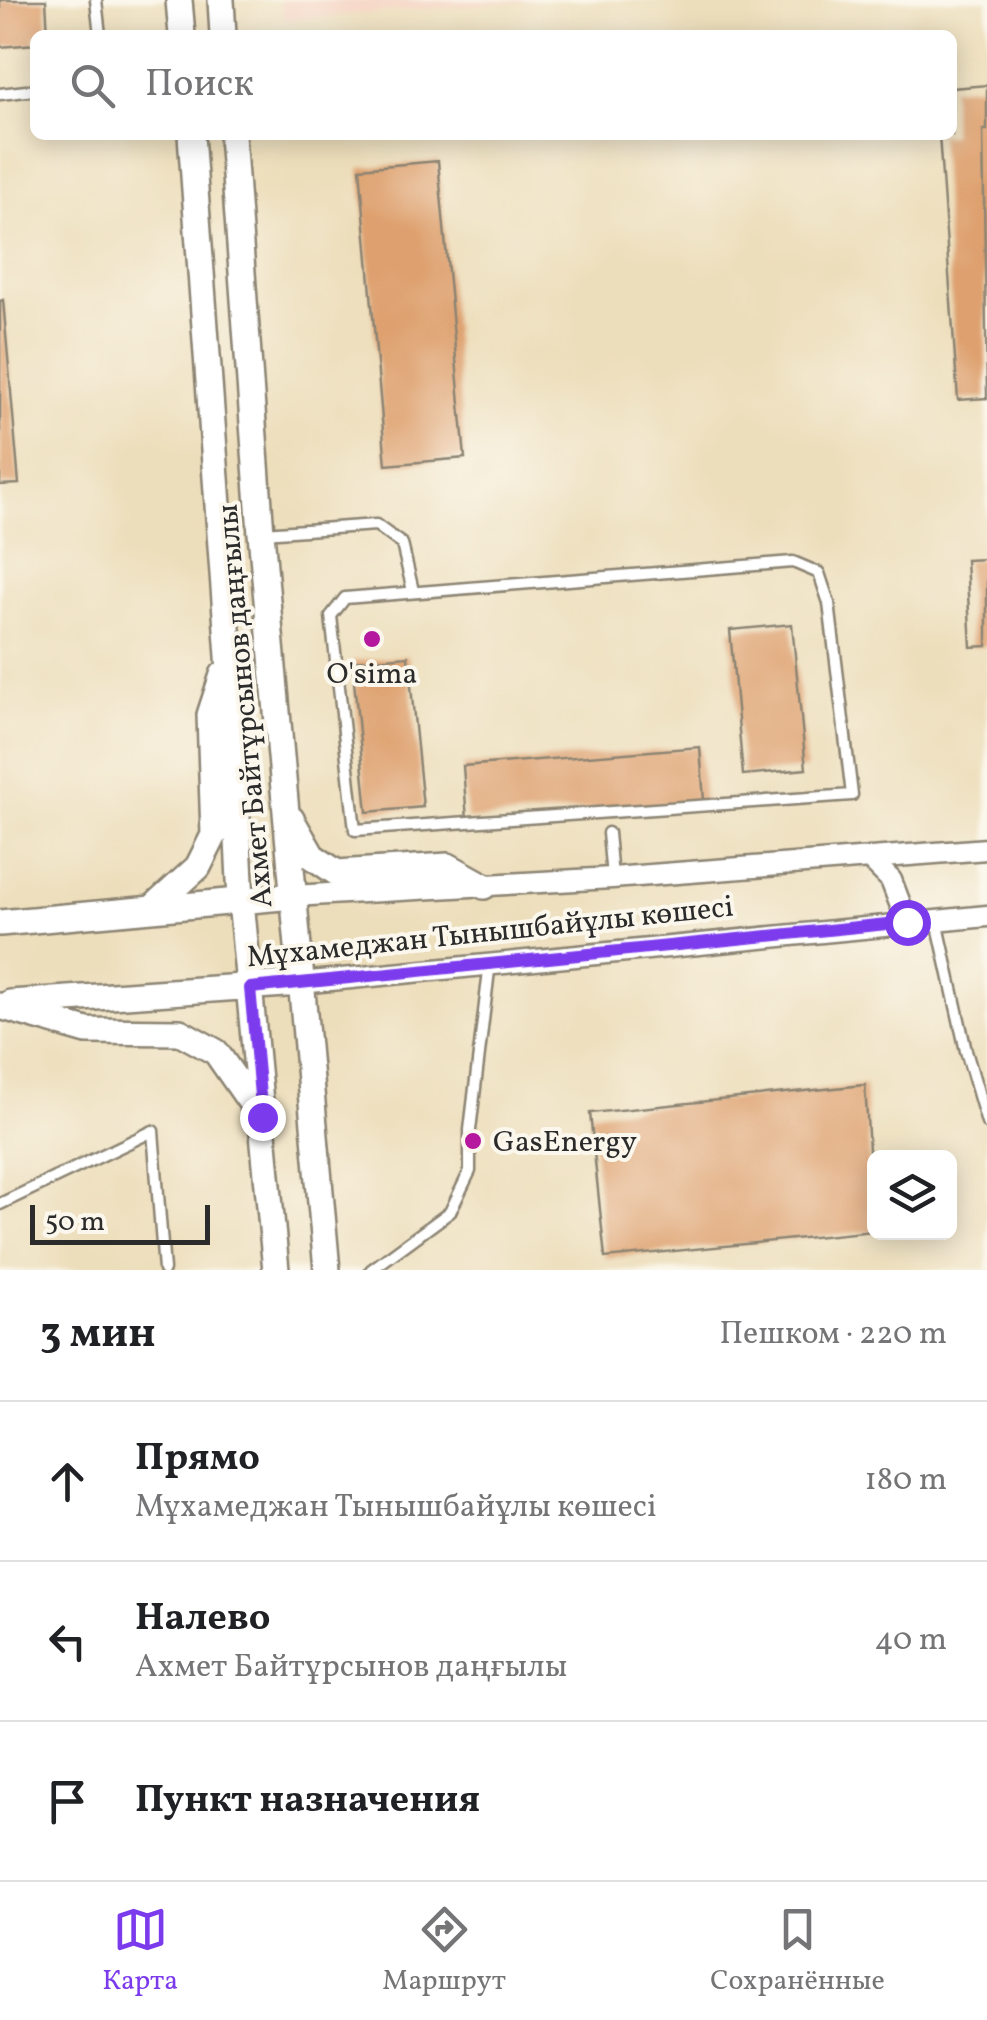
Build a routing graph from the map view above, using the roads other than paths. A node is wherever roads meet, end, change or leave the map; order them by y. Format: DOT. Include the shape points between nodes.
graph roads {
  1 [pos="96,0"];
  2 [pos="179,0"];
  3 [pos="221,0"];
  4 [pos="99,30"];
  5 [pos="182,30"];
  6 [pos="223,30"];
  7 [pos="30,91"];
  8 [pos="0,94"];
  9 [pos="191,140"];
  10 [pos="232,140"];
  11 [pos="260,533"];
  12 [pos="413,591"];
  13 [pos="228,656"];
  14 [pos="285,808"];
  15 [pos="608,834"];
  16 [pos="987,848"];
  17 [pos="869,858"];
  18 [pos="612,878"];
  19 [pos="484,886"];
  20 [pos="293,896"];
  21 [pos="240,901"];
  22 [pos="154,907"];
  23 [pos="987,916"];
  24 [pos="937,920"];
  25 [pos="907,922"];
  26 [pos="0,923"];
  27 [pos="490,962"];
  28 [pos="300,984"];
  29 [pos="250,988"];
  30 [pos="0,1005"];
  31 [pos="262,1117"];
  32 [pos="987,1123"];
  33 [pos="0,1204"];
  34 [pos="272,1264"];
  35 [pos="164,1270"];
  36 [pos="328,1270"];
  37 [pos="371,1270"];
  1 -- 4 [label="lane"];
  2 -- 5 [label="street"];
  3 -- 6 [label="street"];
  7 -- 8 [label="lane"];
  9 -- 13 [label="street, Ахмет Байтұрсынов даңғылы"];
  10 -- 11 [label="street, Ахмет Байтұрсынов даңғылы"];
  11 -- 12 [label="lane" via="376,525 402,544"];
  11 -- 14 [label="street, Ахмет Байтұрсынов даңғылы"];
  12 -- 12 [label="lane" via="793,562 819,574 829,603 852,795 355,830 331,616 345,598"];
  13 -- 21 [label="street, Ахмет Байтұрсынов даңғылы"];
  13 -- 22 [label="street" via="210,715 214,835 198,867"];
  14 -- 19 [label="street" via="312,856 337,874 448,866"];
  14 -- 20 [label="street, Ахмет Байтұрсынов даңғылы"];
  15 -- 18 [label="lane"];
  16 -- 17 [label="street, Мұхамеджан Тынышбайұлы көшесі"];
  17 -- 18 [label="street, Мұхамеджан Тынышбайұлы көшесі"];
  17 -- 25 [label="street" via="891,880"];
  18 -- 19 [label="street, Мұхамеджан Тынышбайұлы көшесі"];
  19 -- 20 [label="street, Мұхамеджан Тынышбайұлы көшесі"];
  20 -- 21 [label="street, Мұхамеджан Тынышбайұлы көшесі"];
  20 -- 28 [label="street, Ахмет Байтұрсынов даңғылы"];
  21 -- 22 [label="street, Мұхамеджан Тынышбайұлы көшесі"];
  21 -- 29 [label="street, Ахмет Байтұрсынов даңғылы"];
  22 -- 26 [label="street, Мұхамеджан Тынышбайұлы көшесі"];
  23 -- 24 [label="street, Мұхамеджан Тынышбайұлы көшесі"];
  24 -- 25 [label="street, Мұхамеджан Тынышбайұлы көшесі"];
  24 -- 32 [label="lane"];
  25 -- 27 [label="street, Мұхамеджан Тынышбайұлы көшесі"];
  27 -- 28 [label="street, Мұхамеджан Тынышбайұлы көшесі"];
  27 -- 37 [label="lane" via="470,1171 450,1212"];
  28 -- 29 [label="street, Мұхамеджан Тынышбайұлы көшесі"];
  28 -- 36 [label="street, Ахмет Байтұрсынов даңғылы"];
  29 -- 30 [label="street, Мұхамеджан Тынышбайұлы көшесі"];
  29 -- 31 [label="street, Ахмет Байтұрсынов даңғылы"];
  30 -- 31 [label="street" via="87,1031 180,1032 216,1052"];
  31 -- 34 [label="street, Ахмет Байтұрсынов даңғылы"];
  33 -- 35 [label="lane" via="153,1131"];
}
